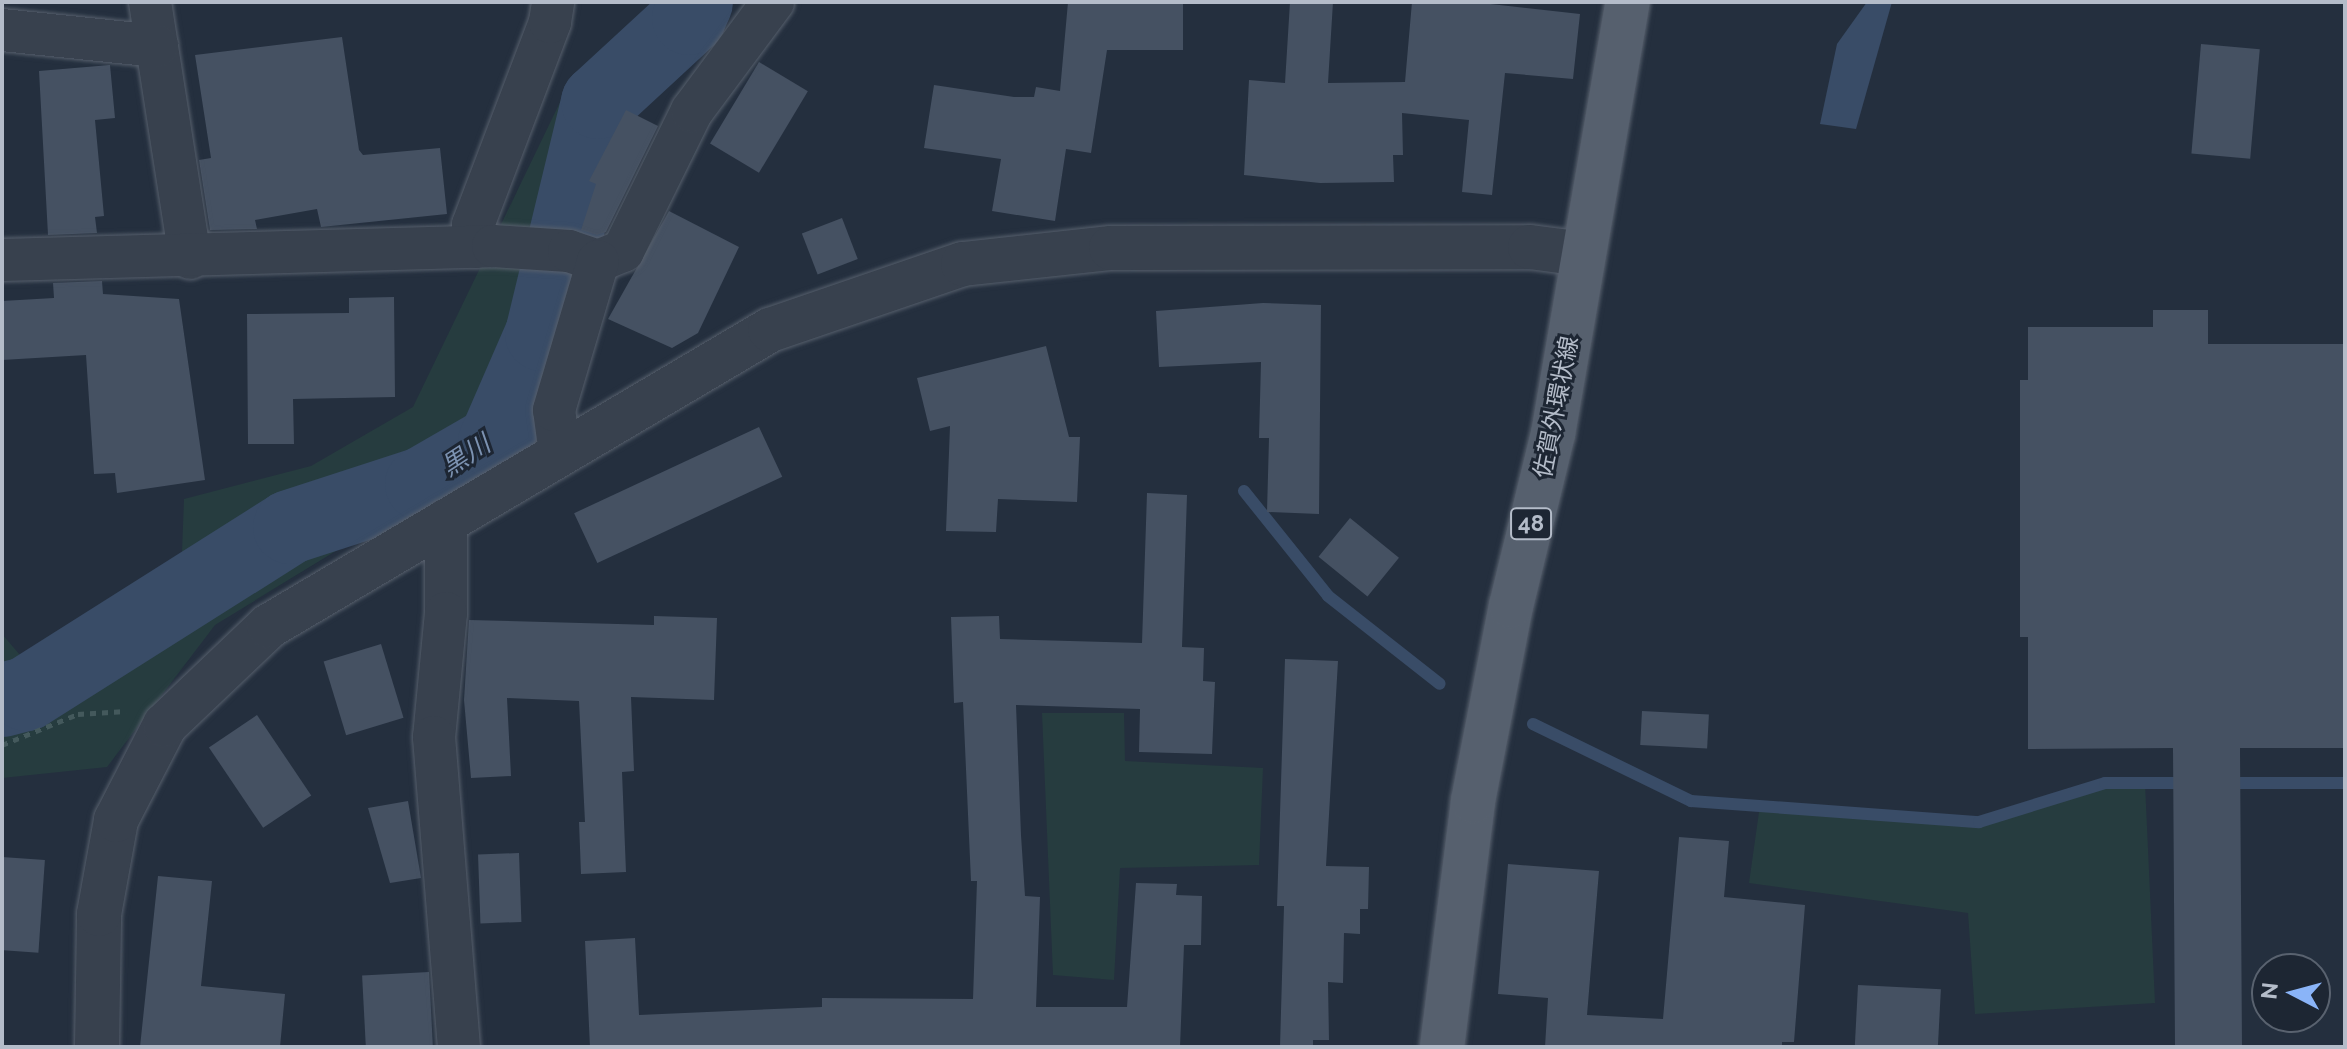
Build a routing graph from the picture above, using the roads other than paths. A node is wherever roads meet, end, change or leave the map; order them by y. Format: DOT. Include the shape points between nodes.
graph roads {
  1 [pos="150,2"];
  2 [pos="553,2"];
  3 [pos="773,2"];
  4 [pos="1628,2"];
  5 [pos="2,30"];
  6 [pos="157,46"];
  7 [pos="484,246"];
  8 [pos="1583,254"];
  9 [pos="190,258"];
  10 [pos="2,260"];
  11 [pos="598,261"];
  12 [pos="560,453"];
  13 [pos="446,520"];
  14 [pos="97,1047"];
  15 [pos="459,1047"];
  16 [pos="1442,1047"];
  1 -- 6 [label="street"];
  2 -- 7 [label="street" via="473,225"];
  3 -- 11 [label="street" via="692,111 623,251"];
  4 -- 8 [label="main road, 佐賀外環状線 / 48"];
  5 -- 6 [label="street"];
  6 -- 9 [label="street"];
  7 -- 9 [label="street"];
  7 -- 11 [label="street" via="569,251"];
  8 -- 12 [label="street" via="1530,247 1111,248 963,264 770,330"];
  8 -- 16 [label="main road, 佐賀外環状線 / 48" via="1553,434 1511,606 1473,801"];
  9 -- 10 [label="street"];
  11 -- 12 [label="street" via="554,410"];
  12 -- 13 [label="street"];
  13 -- 14 [label="street" via="269,626 165,725 116,820 99,914"];
  13 -- 15 [label="street" via="446,613 434,737"];
}
